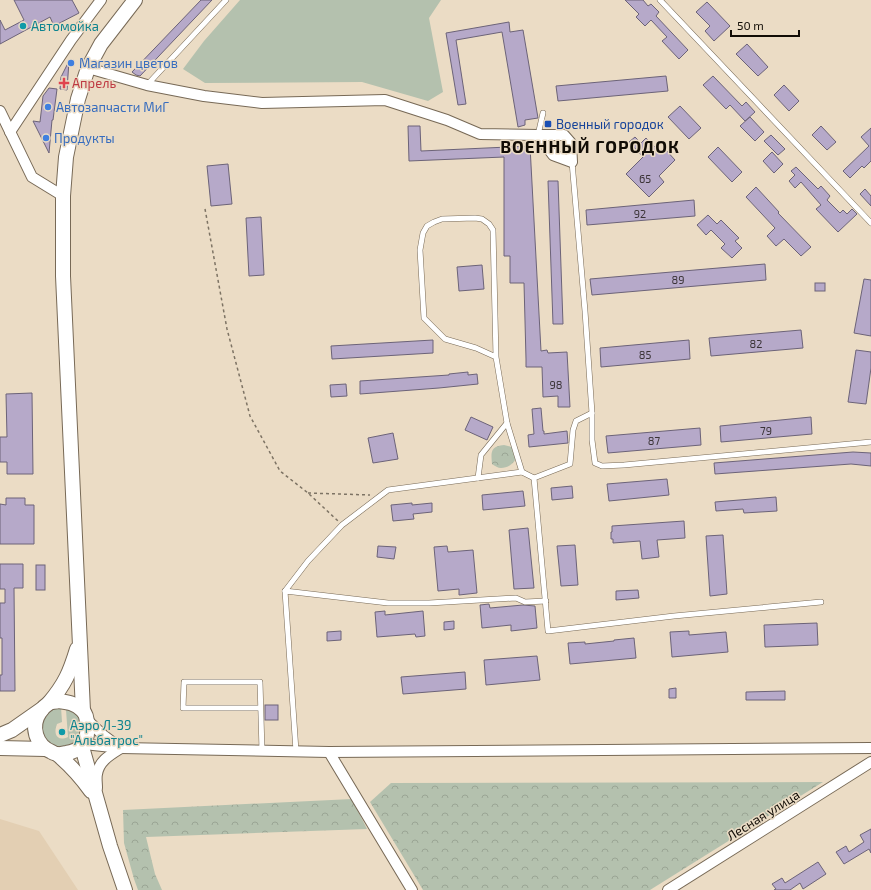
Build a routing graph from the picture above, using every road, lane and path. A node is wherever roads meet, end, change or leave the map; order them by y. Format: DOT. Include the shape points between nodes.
graph roads {
  1 [pos="101,0"];
  2 [pos="136,0"];
  3 [pos="226,0"];
  4 [pos="660,0"];
  5 [pos="88,68"];
  6 [pos="147,85"];
  7 [pos="0,111"];
  8 [pos="543,113"];
  9 [pos="10,132"];
  10 [pos="538,135"];
  11 [pos="572,162"];
  12 [pos="63,196"];
  13 [pos="205,209"];
  14 [pos="871,223"];
  15 [pos="496,357"];
  16 [pos="592,413"];
  17 [pos="507,423"];
  18 [pos="871,441"];
  19 [pos="522,472"];
  20 [pos="478,478"];
  21 [pos="534,478"];
  22 [pos="308,493"];
  23 [pos="382,495"];
  24 [pos="342,525"];
  25 [pos="285,591"];
  26 [pos="546,601"];
  27 [pos="821,602"];
  28 [pos="80,637"];
  29 [pos="46,706"];
  30 [pos="260,708"];
  31 [pos="85,716"];
  32 [pos="0,735"];
  33 [pos="83,746"];
  34 [pos="0,748"];
  35 [pos="121,748"];
  36 [pos="871,748"];
  37 [pos="262,751"];
  38 [pos="296,751"];
  39 [pos="51,752"];
  40 [pos="329,752"];
  41 [pos="871,762"];
  42 [pos="97,801"];
  43 [pos="126,890"];
  44 [pos="412,890"];
  45 [pos="668,890"];
  1 -- 9 [label="street"];
  2 -- 5 [label="main road" via="101,44"];
  3 -- 6 [label="lane"];
  4 -- 14 [label="lane"];
  5 -- 6 [label="street"];
  5 -- 12 [label="main road" via="78,99 66,157"];
  6 -- 10 [label="street" via="204,96 262,103 385,100 447,120 480,134"];
  7 -- 9 [label="street"];
  8 -- 10 [label="lane"];
  9 -- 12 [label="street" via="32,177"];
  10 -- 11 [label="street" via="553,154"];
  10 -- 11 [label="street" via="564,135 571,143"];
  11 -- 16 [label="lane"];
  12 -- 28 [label="main road" via="63,276"];
  13 -- 22 [label="path" via="227,329 250,416 280,471"];
  15 -- 15 [label="lane" via="493,230 482,219 475,218 442,219 434,222 427,226 423,233 420,250 424,318 445,339"];
  15 -- 17 [label="lane"];
  16 -- 18 [label="lane" via="595,463 602,466"];
  16 -- 21 [label="lane" via="576,421 570,464"];
  17 -- 19 [label="lane"];
  17 -- 20 [label="lane" via="481,455"];
  19 -- 20 [label="lane"];
  19 -- 21 [label="lane"];
  20 -- 23 [label="lane" via="388,490"];
  21 -- 26 [label="lane"];
  22 -- 23 [label="path"];
  22 -- 24 [label="path"];
  23 -- 24 [label="lane"];
  24 -- 25 [label="lane" via="308,561"];
  25 -- 26 [label="lane" via="388,603 516,598 525,602"];
  25 -- 38 [label="lane"];
  26 -- 27 [label="lane" via="548,631"];
  28 -- 29 [label="main road" via="67,677"];
  28 -- 31 [label="main road"];
  29 -- 31 [label="main road" via="58,701 73,703"];
  29 -- 32 [label="main road" via="12,730"];
  29 -- 39 [label="main road" via="37,716 36,738"];
  30 -- 30 [label="lane" via="260,682 184,682 183,708"];
  30 -- 37 [label="lane"];
  31 -- 33 [label="main road" via="88,732"];
  31 -- 35 [label="street" via="103,735"];
  33 -- 35 [label="street"];
  33 -- 39 [label="main road" via="70,752"];
  33 -- 42 [label="main road"];
  34 -- 39 [label="main road"];
  35 -- 37 [label="street"];
  35 -- 42 [label="street" via="102,762 97,774"];
  36 -- 40 [label="street"];
  37 -- 38 [label="street"];
  38 -- 40 [label="street"];
  39 -- 42 [label="main road" via="68,763"];
  40 -- 44 [label="street"];
  41 -- 45 [label="street, Лесная улица"];
  42 -- 43 [label="main road"];
}
